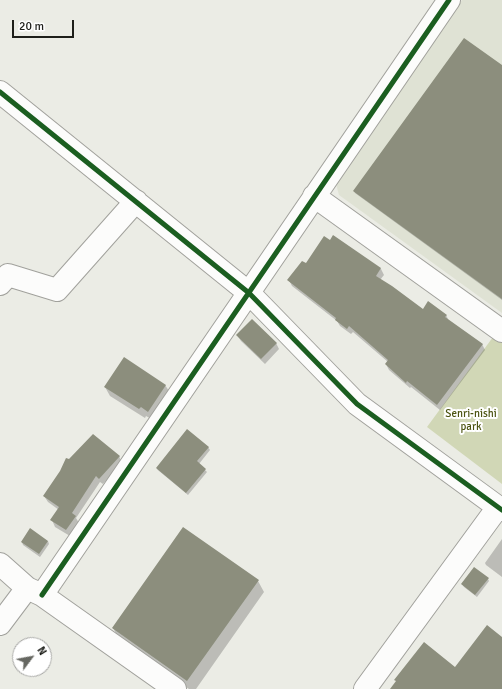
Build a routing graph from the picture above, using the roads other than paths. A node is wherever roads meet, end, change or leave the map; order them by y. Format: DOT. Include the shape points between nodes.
graph roads {
  1 [pos="449,0"];
  2 [pos="0,92"];
  3 [pos="314,196"];
  4 [pos="136,202"];
  5 [pos="0,284"];
  6 [pos="249,293"];
  7 [pos="502,331"];
  8 [pos="500,508"];
  9 [pos="0,564"];
  10 [pos="35,591"];
  11 [pos="0,624"];
  12 [pos="174,689"];
  13 [pos="365,689"];
  1 -- 3 [label="street"];
  2 -- 4 [label="street"];
  3 -- 6 [label="street"];
  3 -- 7 [label="street"];
  4 -- 5 [label="street" via="57,290 8,275"];
  4 -- 6 [label="street"];
  6 -- 8 [label="street" via="357,404"];
  6 -- 10 [label="street"];
  8 -- 13 [label="street"];
  9 -- 10 [label="street"];
  10 -- 11 [label="street"];
  10 -- 12 [label="street"];
}
